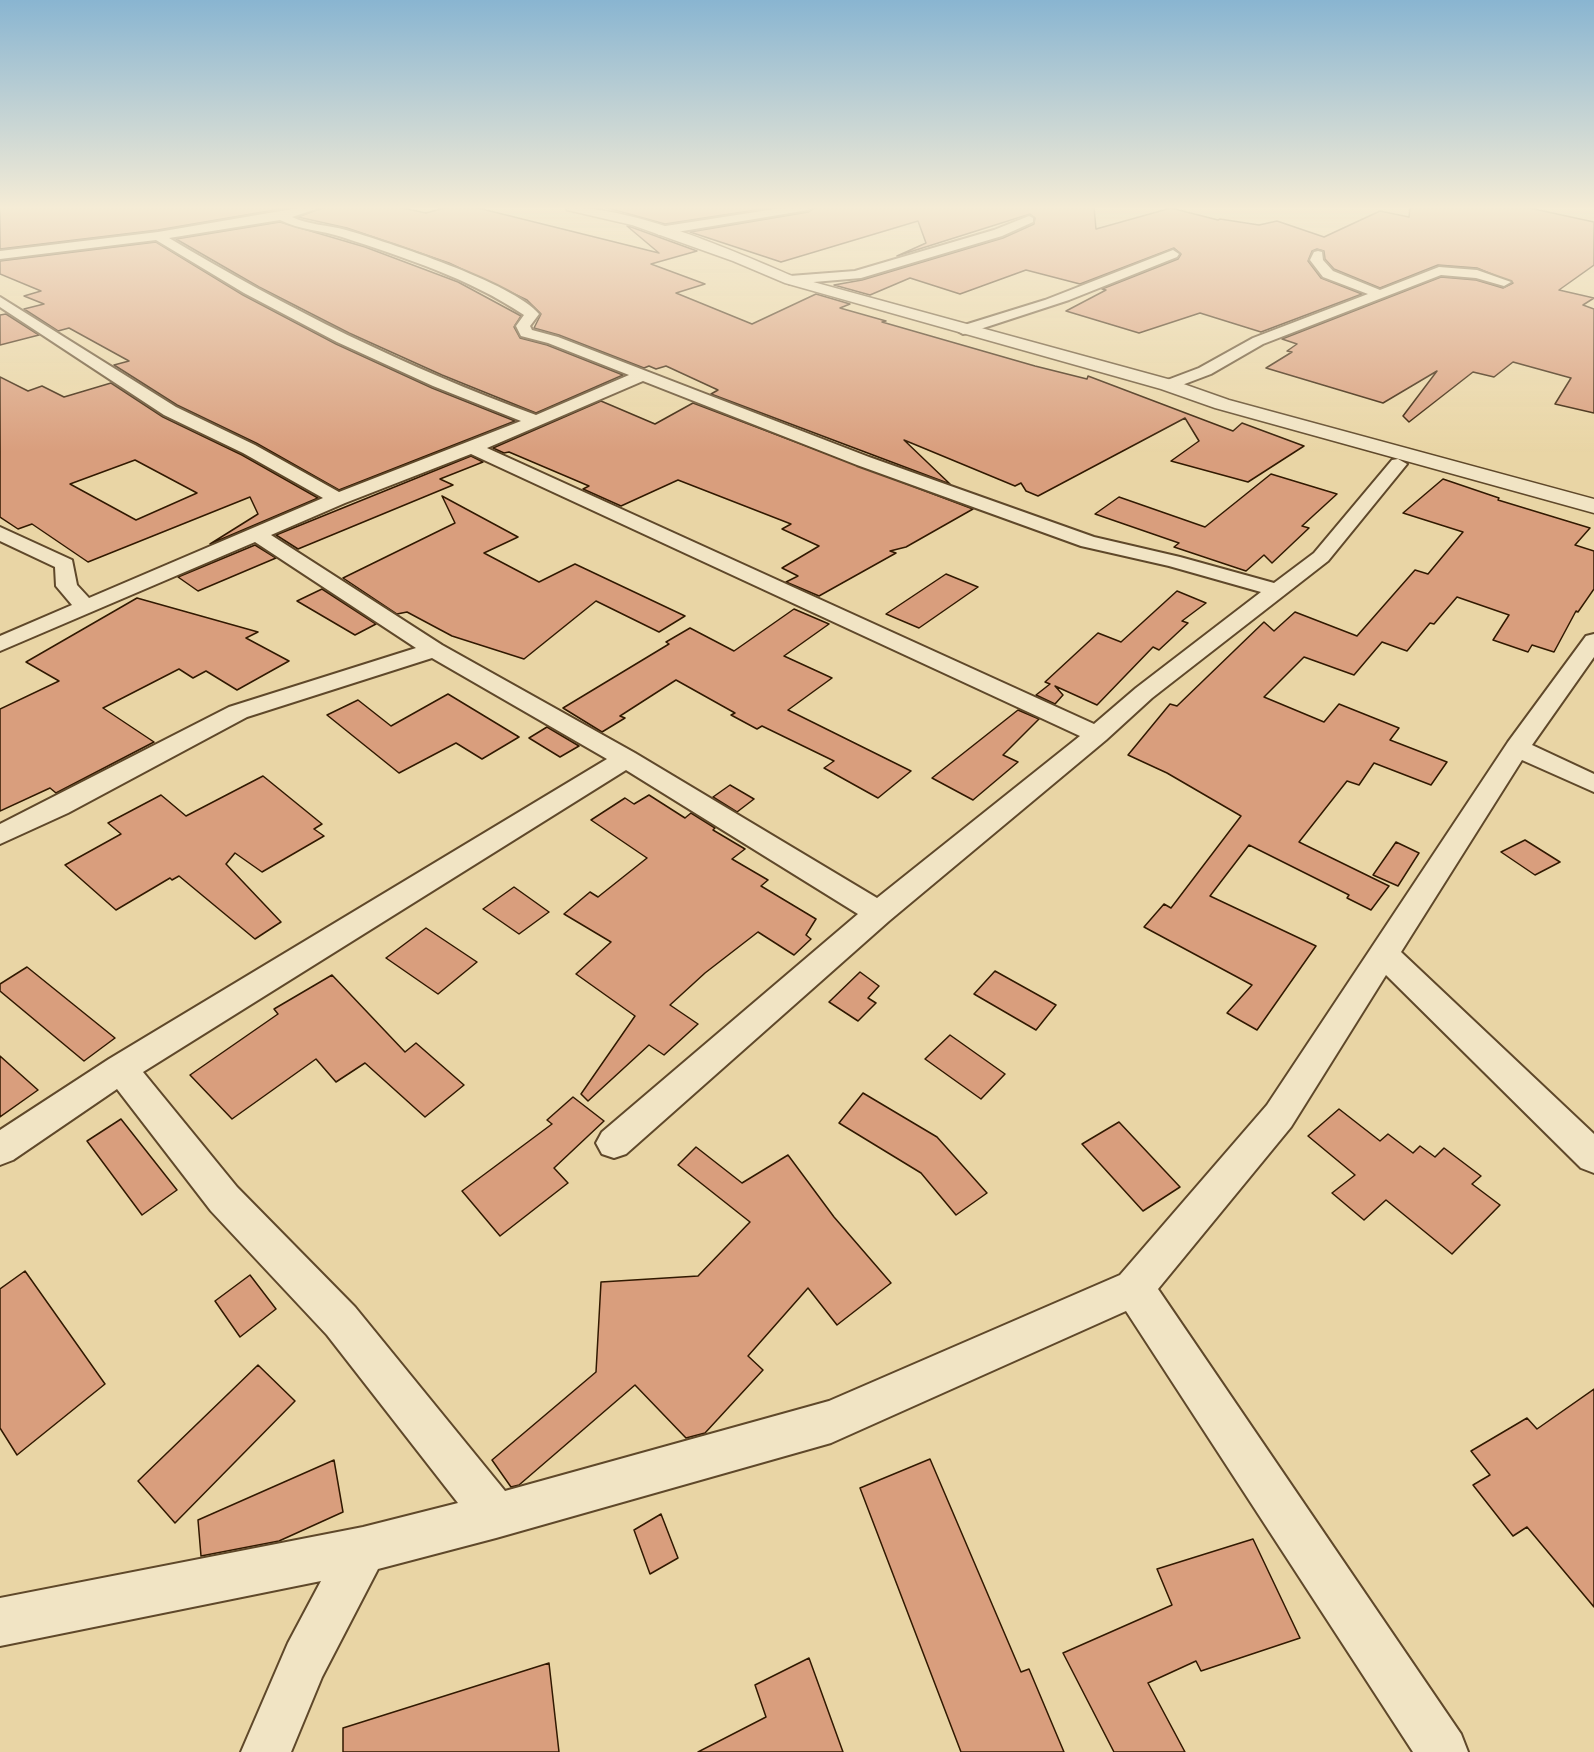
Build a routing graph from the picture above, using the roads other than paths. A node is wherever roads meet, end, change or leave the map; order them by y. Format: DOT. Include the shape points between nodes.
graph roads {
  1 [pos="249,289"];
  2 [pos="490,289"];
  3 [pos="834,289"];
  4 [pos="856,289"];
  5 [pos="1084,289"];
  6 [pos="1366,289"];
  7 [pos="1393,289"];
  8 [pos="1379,294"];
  9 [pos="856,295"];
  10 [pos="0,302"];
  11 [pos="963,330"];
  12 [pos="641,376"];
  13 [pos="1168,385"];
  14 [pos="537,421"];
  15 [pos="1354,439"];
  16 [pos="472,448"];
  17 [pos="1437,463"];
  18 [pos="1398,464"];
  19 [pos="338,499"];
  20 [pos="1594,506"];
  21 [pos="0,533"];
  22 [pos="258,535"];
  23 [pos="1276,590"];
  24 [pos="86,607"];
  25 [pos="1594,640"];
  26 [pos="0,644"];
  27 [pos="434,650"];
  28 [pos="1097,735"];
  29 [pos="1517,748"];
  30 [pos="626,759"];
  31 [pos="1594,784"];
  32 [pos="0,835"];
  33 [pos="879,913"];
  34 [pos="1384,954"];
  35 [pos="121,1069"];
  36 [pos="614,1143"];
  37 [pos="0,1149"];
  38 [pos="1594,1157"];
  39 [pos="1134,1288"];
  40 [pos="496,1516"];
  41 [pos="363,1550"];
  42 [pos="0,1622"];
  43 [pos="266,1752"];
  44 [pos="1443,1752"];
  1 -- 14 [label="street" via="380,359 447,389"];
  2 -- 12 [label="street" via="532,314 523,326 526,333"];
  3 -- 9 [label="street"];
  4 -- 9 [label="street"];
  5 -- 11 [label="street"];
  6 -- 8 [label="street"];
  7 -- 8 [label="street"];
  8 -- 13 [label="street" via="1258,341 1204,371"];
  9 -- 11 [label="street"];
  10 -- 19 [label="street" via="171,411"];
  11 -- 13 [label="street"];
  12 -- 14 [label="street"];
  12 -- 23 [label="street" via="1088,542"];
  13 -- 15 [label="street" via="1222,404"];
  14 -- 16 [label="street"];
  15 -- 17 [label="street"];
  15 -- 18 [label="street"];
  16 -- 19 [label="street"];
  16 -- 28 [label="street"];
  17 -- 18 [label="street"];
  17 -- 20 [label="street"];
  18 -- 23 [label="street" via="1321,557"];
  19 -- 22 [label="street"];
  21 -- 24 [label="street" via="65,564 68,586"];
  22 -- 24 [label="street"];
  22 -- 27 [label="street"];
  23 -- 28 [label="street" via="1144,693"];
  24 -- 26 [label="street"];
  25 -- 29 [label="street"];
  27 -- 30 [label="street"];
  27 -- 32 [label="street" via="238,712"];
  28 -- 33 [label="street"];
  29 -- 31 [label="street"];
  29 -- 34 [label="street"];
  30 -- 33 [label="street"];
  30 -- 35 [label="street"];
  33 -- 36 [label="street"];
  34 -- 38 [label="street"];
  34 -- 39 [label="street" via="1279,1116"];
  35 -- 37 [label="street"];
  35 -- 40 [label="street" via="224,1199 341,1321"];
  39 -- 40 [label="street" via="831,1422"];
  39 -- 44 [label="street"];
  40 -- 41 [label="street"];
  41 -- 42 [label="street"];
  41 -- 43 [label="street" via="305,1660"];
}
